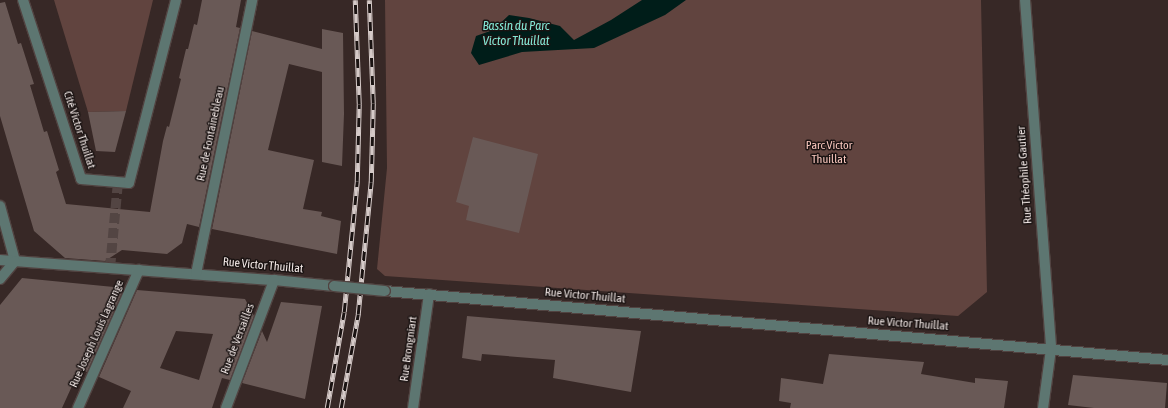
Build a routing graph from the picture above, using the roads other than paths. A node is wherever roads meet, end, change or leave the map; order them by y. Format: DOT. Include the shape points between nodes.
graph roads {
  1 [pos="23,0"];
  2 [pos="176,0"];
  3 [pos="252,0"];
  4 [pos="1025,0"];
  5 [pos="0,206"];
  6 [pos="0,260"];
  7 [pos="15,261"];
  8 [pos="139,270"];
  9 [pos="196,274"];
  10 [pos="0,279"];
  11 [pos="274,280"];
  12 [pos="429,294"];
  13 [pos="1051,349"];
  14 [pos="1168,360"];
  15 [pos="78,408"];
  16 [pos="226,408"];
  17 [pos="413,408"];
  18 [pos="1043,408"];
  1 -- 2 [label="street, Cité Victor Thuillat" via="81,179 129,183"];
  3 -- 9 [label="street, Rue de Fontainebleau"];
  4 -- 13 [label="street, Rue Théophile Gautier"];
  5 -- 7 [label="street"];
  6 -- 7 [label="street, Rue Victor Thuillat"];
  7 -- 8 [label="street, Rue Victor Thuillat"];
  7 -- 10 [label="street"];
  8 -- 9 [label="street, Rue Victor Thuillat"];
  8 -- 15 [label="street, Rue Joseph Louis Lagrange"];
  9 -- 11 [label="street, Rue Victor Thuillat"];
  11 -- 12 [label="street, Rue Victor Thuillat, bridge"];
  11 -- 16 [label="street, Rue de Versailles"];
  12 -- 13 [label="street, Rue Victor Thuillat"];
  12 -- 17 [label="street, Rue Brongniart"];
  13 -- 14 [label="street, Rue Victor Thuillat"];
  13 -- 18 [label="street, Rue Théophile Gautier"];
}
